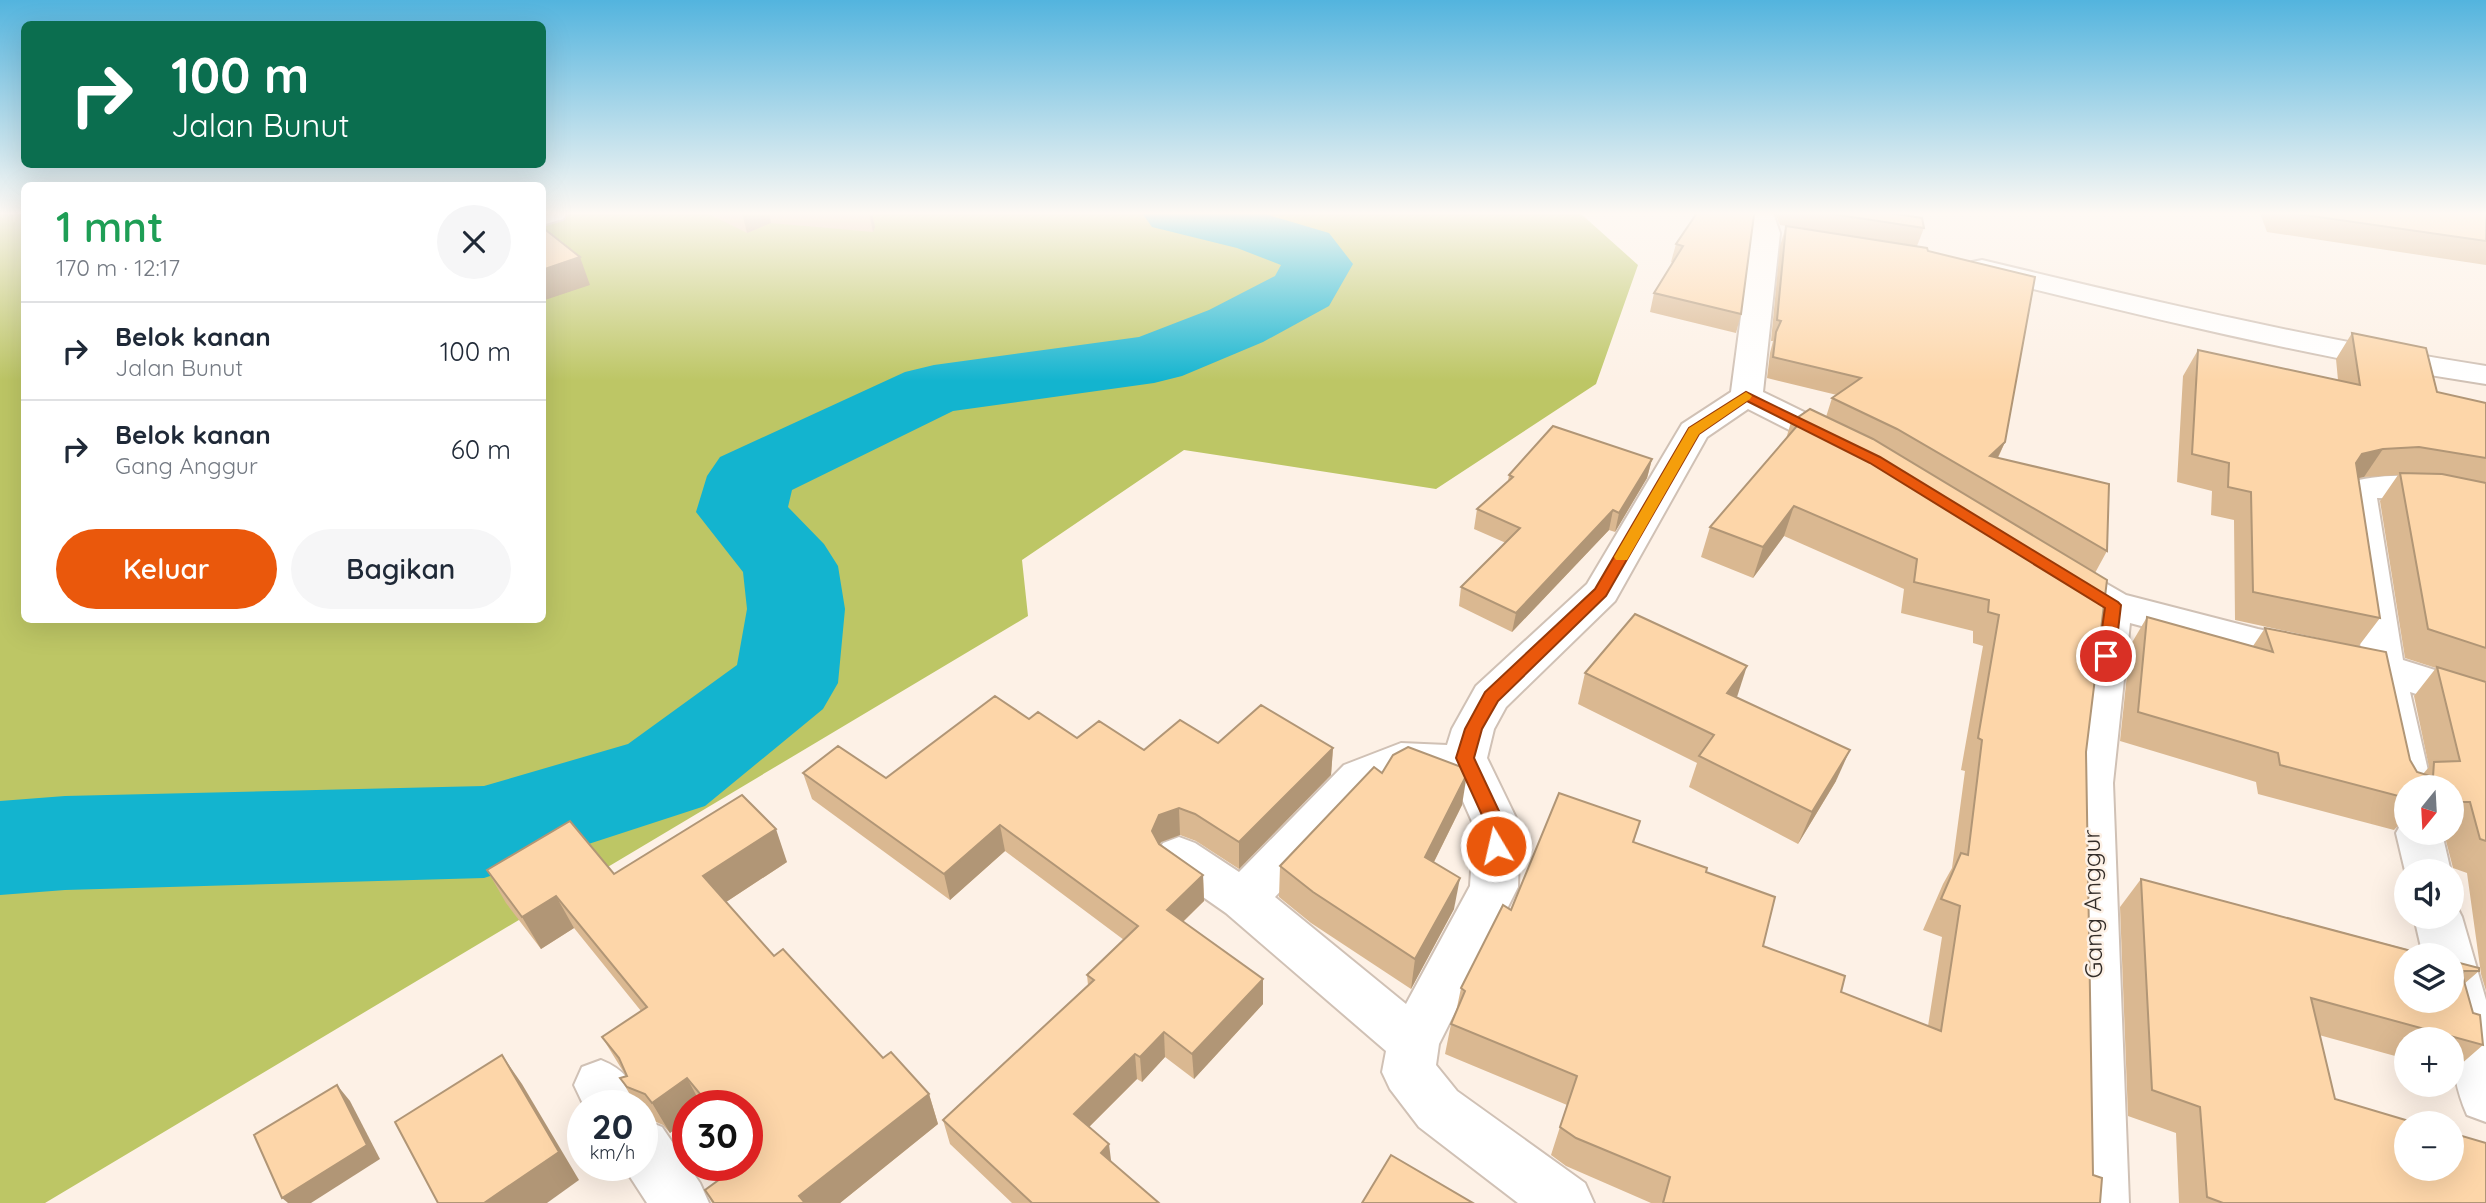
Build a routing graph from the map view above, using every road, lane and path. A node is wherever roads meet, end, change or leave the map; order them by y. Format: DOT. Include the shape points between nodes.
graph roads {
  1 [pos="1766,269"];
  2 [pos="1992,269"];
  3 [pos="2486,375"];
  4 [pos="1746,396"];
  5 [pos="1875,460"];
  6 [pos="2486,502"];
  7 [pos="2030,555"];
  8 [pos="2113,605"];
  9 [pos="2384,669"];
  10 [pos="2486,701"];
  11 [pos="1465,758"];
  12 [pos="2407,775"];
  13 [pos="1179,856"];
  14 [pos="1243,899"];
  15 [pos="2464,1013"];
  16 [pos="1413,1042"];
  17 [pos="2486,1097"];
  18 [pos="658,1170"];
  19 [pos="680,1203"];
  20 [pos="1565,1203"];
  21 [pos="2100,1203"];
  1 -- 4 [label="street"];
  2 -- 3 [label="street" via="2145,308"];
  4 -- 5 [label="street"];
  4 -- 11 [label="street" via="1694,431 1601,593 1491,696 1473,729"];
  6 -- 9 [label="street" via="2396,485 2358,491"];
  7 -- 8 [label="street"];
  8 -- 9 [label="street" via="2258,643"];
  8 -- 21 [label="street, Gang Anggur" via="2091,783"];
  9 -- 10 [label="street"];
  9 -- 12 [label="street"];
  11 -- 14 [label="street" via="1401,759 1360,777"];
  11 -- 16 [label="street" via="1497,826 1494,887"];
  13 -- 14 [label="street"];
  14 -- 16 [label="street"];
  15 -- 17 [label="street"];
  16 -- 20 [label="street" via="1409,1072 1437,1109"];
  18 -- 19 [label="street"];
}
